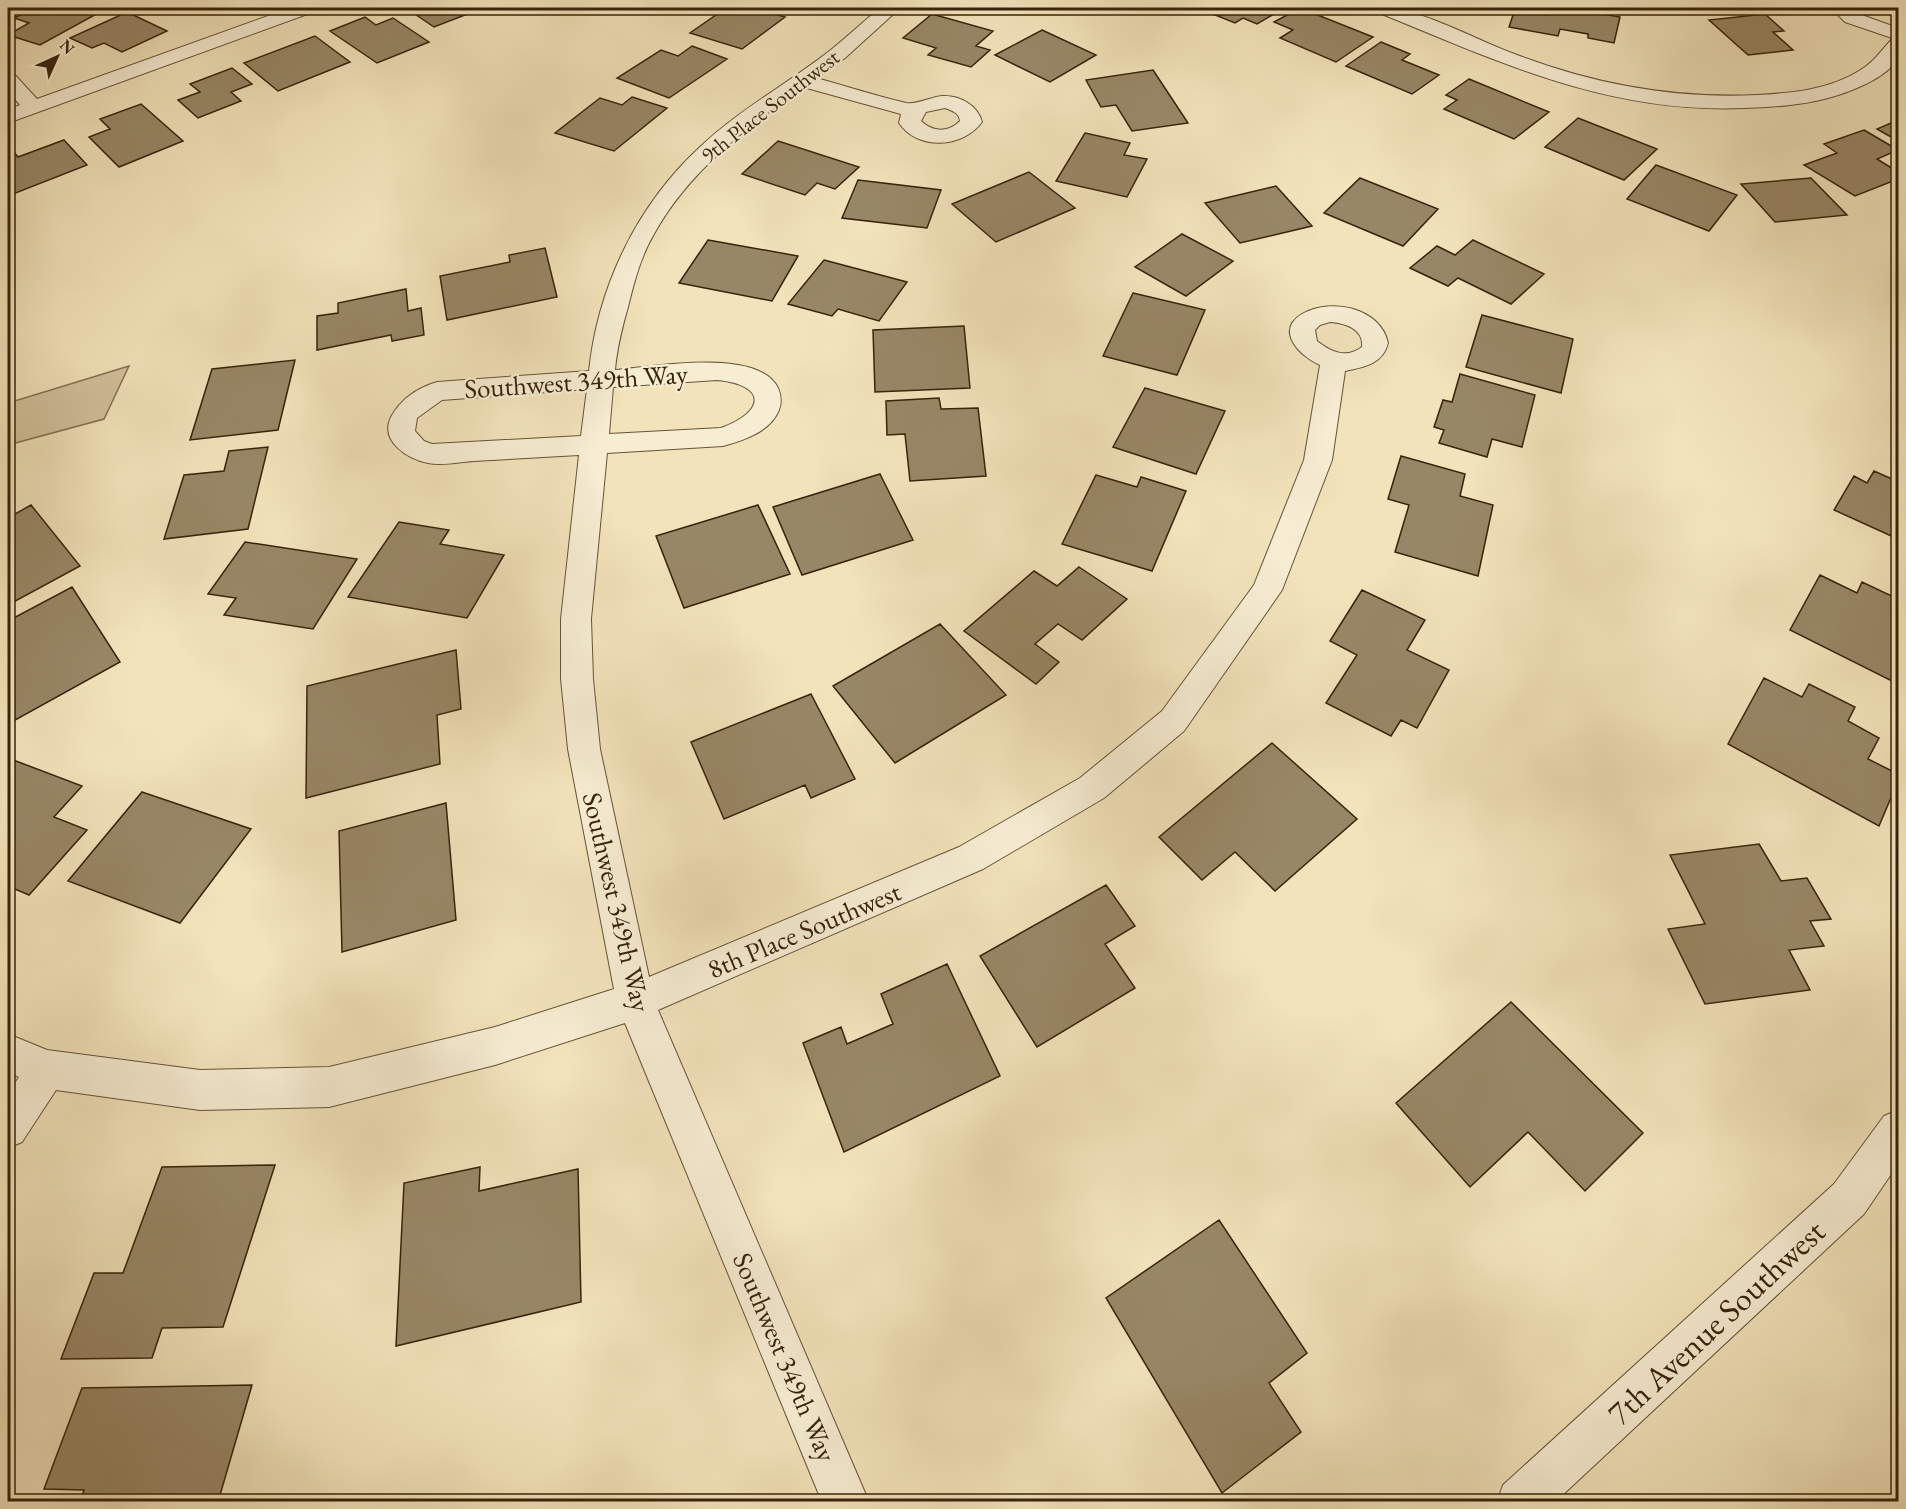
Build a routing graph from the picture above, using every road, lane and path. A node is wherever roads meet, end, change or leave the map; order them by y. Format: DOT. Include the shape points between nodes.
graph roads {
  1 [pos="306,8"];
  2 [pos="891,8"];
  3 [pos="1384,8"];
  4 [pos="1840,8"];
  5 [pos="1899,34"];
  6 [pos="1899,44"];
  7 [pos="8,79"];
  8 [pos="799,80"];
  9 [pos="34,108"];
  10 [pos="913,111"];
  11 [pos="8,117"];
  12 [pos="1334,361"];
  13 [pos="600,379"];
  14 [pos="595,430"];
  15 [pos="635,1001"];
  16 [pos="8,1053"];
  17 [pos="46,1069"];
  18 [pos="8,1128"];
  19 [pos="1899,1130"];
  20 [pos="846,1502"];
  21 [pos="1521,1502"];
  1 -- 9 [label="street"];
  2 -- 8 [label="street, 9th Place Southwest" via="838,54"];
  3 -- 6 [label="street" via="1575,82 1703,103 1821,95 1853,83 1879,67"];
  4 -- 5 [label="street" via="1852,18"];
  7 -- 9 [label="street"];
  8 -- 10 [label="street"];
  8 -- 13 [label="street, 9th Place Southwest" via="707,152 642,234 621,286 604,347"];
  9 -- 11 [label="street"];
  12 -- 15 [label="street, 8th Place Southwest" via="1318,460 1267,590 1173,721 1092,789 971,858"];
  13 -- 14 [label="street, 9th Place Southwest"];
  13 -- 14 [label="street, Southwest 349th Way" via="733,371 760,382 768,403 764,415 754,425 723,436"];
  13 -- 14 [label="street, Southwest 349th Way" via="437,391 410,408 402,419 401,431 405,441 430,454"];
  14 -- 15 [label="street, Southwest 349th Way" via="576,619 577,679 584,749"];
  15 -- 17 [label="street, 8th Place Southwest" via="495,1046 329,1087 200,1090"];
  15 -- 20 [label="street, Southwest 349th Way"];
  16 -- 17 [label="street, 8th Place Southwest"];
  17 -- 18 [label="street"];
  19 -- 21 [label="street, 7th Avenue Southwest" via="1849,1199"];
}
